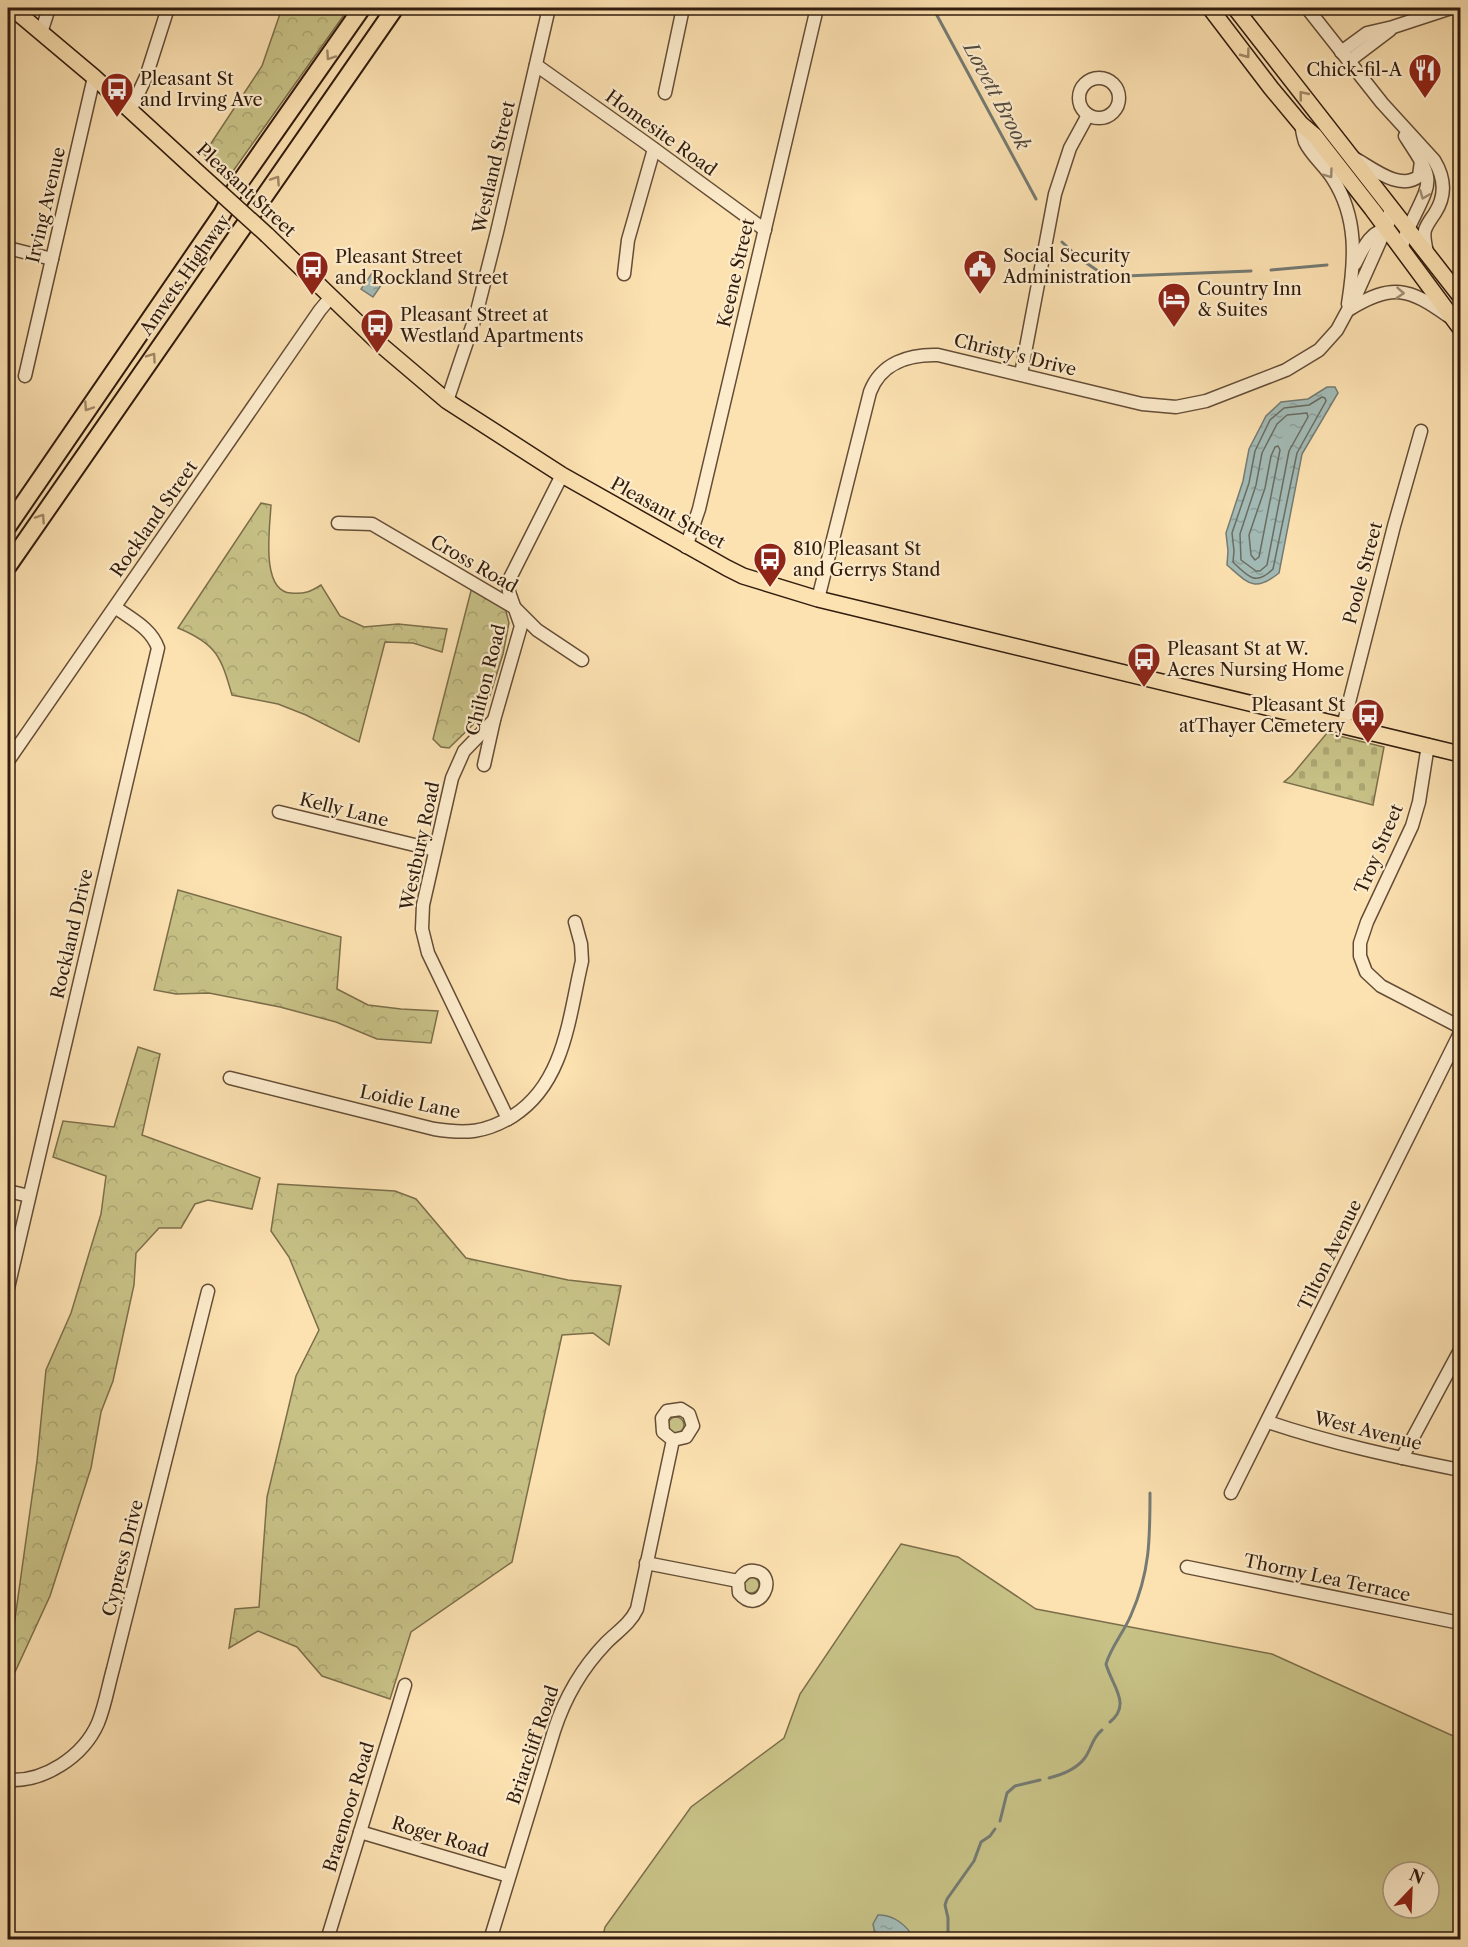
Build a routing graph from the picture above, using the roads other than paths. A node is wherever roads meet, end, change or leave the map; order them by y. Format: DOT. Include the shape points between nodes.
graph roads {
  1 [pos="12,8"];
  2 [pos="49,8"];
  3 [pos="168,8"];
  4 [pos="362,8"];
  5 [pos="395,8"];
  6 [pos="549,8"];
  7 [pos="684,8"];
  8 [pos="817,8"];
  9 [pos="1210,8"];
  10 [pos="1235,8"];
  11 [pos="1307,8"];
  12 [pos="1451,8"];
  13 [pos="40,33"];
  14 [pos="1345,56"];
  15 [pos="536,65"];
  16 [pos="94,77"];
  17 [pos="664,93"];
  18 [pos="1382,103"];
  19 [pos="130,111"];
  20 [pos="1088,114"];
  21 [pos="1301,124"];
  22 [pos="654,149"];
  23 [pos="1352,157"];
  24 [pos="1421,160"];
  25 [pos="1389,218"];
  26 [pos="1428,223"];
  27 [pos="765,230"];
  28 [pos="1405,240"];
  29 [pos="8,248"];
  30 [pos="1427,253"];
  31 [pos="52,259"];
  32 [pos="1354,266"];
  33 [pos="624,274"];
  34 [pos="1461,296"];
  35 [pos="331,297"];
  36 [pos="1346,311"];
  37 [pos="1459,325"];
  38 [pos="1021,374"];
  39 [pos="25,376"];
  40 [pos="447,401"];
  41 [pos="1421,431"];
  42 [pos="562,475"];
  43 [pos="338,523"];
  44 [pos="8,526"];
  45 [pos="686,547"];
  46 [pos="8,566"];
  47 [pos="818,599"];
  48 [pos="115,607"];
  49 [pos="515,608"];
  50 [pos="582,660"];
  51 [pos="494,720"];
  52 [pos="1343,726"];
  53 [pos="1428,745"];
  54 [pos="1461,754"];
  55 [pos="8,761"];
  56 [pos="484,765"];
  57 [pos="279,812"];
  58 [pos="435,850"];
  59 [pos="575,922"];
  60 [pos="1461,1027"];
  61 [pos="1461,1033"];
  62 [pos="230,1078"];
  63 [pos="508,1119"];
  64 [pos="8,1191"];
  65 [pos="29,1196"];
  66 [pos="8,1288"];
  67 [pos="208,1291"];
  68 [pos="1461,1350"];
  69 [pos="1268,1422"];
  70 [pos="673,1440"];
  71 [pos="1402,1458"];
  72 [pos="1461,1470"];
  73 [pos="1231,1494"];
  74 [pos="646,1563"];
  75 [pos="1187,1567"];
  76 [pos="738,1581"];
  77 [pos="1461,1623"];
  78 [pos="405,1685"];
  79 [pos="8,1780"];
  80 [pos="360,1832"];
  81 [pos="509,1876"];
  82 [pos="327,1940"];
  83 [pos="490,1940"];
  1 -- 13 [label="main road, Pleasant Street"];
  2 -- 13 [label="street"];
  3 -- 19 [label="street" via="146,77"];
  4 -- 44 [label="highway, Amvets Highway, one-way"];
  46 -- 5 [label="highway, Amvets Highway, one-way"];
  6 -- 15 [label="street, Westland Street"];
  7 -- 17 [label="street"];
  8 -- 27 [label="street, Keene Street"];
  9 -- 21 [label="main road, one-way"];
  23 -- 10 [label="main road, one-way"];
  11 -- 14 [label="street"];
  12 -- 14 [label="street" via="1393,27"];
  13 -- 16 [label="main road, Pleasant Street"];
  14 -- 18 [label="street"];
  15 -- 22 [label="street, Homesite Road"];
  15 -- 40 [label="street, Westland Street" via="478,304"];
  16 -- 19 [label="main road, Pleasant Street"];
  16 -- 31 [label="street, Irving Avenue"];
  18 -- 24 [label="street"];
  18 -- 26 [label="street" via="1440,171 1443,193"];
  19 -- 35 [label="main road, Pleasant Street, bridge"];
  20 -- 38 [label="street" via="1070,148 1055,194"];
  21 -- 25 [label="main road" via="1315,136 1372,209"];
  21 -- 32 [label="street, Christy's Drive, one-way" via="1306,143 1346,203 1353,232"];
  22 -- 27 [label="street, Homesite Road"];
  22 -- 33 [label="street" via="628,240"];
  23 -- 24 [label="street" via="1408,182 1419,176"];
  23 -- 25 [label="main road"];
  24 -- 28 [label="street, one-way" via="1428,183"];
  25 -- 28 [label="main road"];
  25 -- 28 [label="main road"];
  25 -- 32 [label="street, Christy's Drive" via="1372,235"];
  25 -- 36 [label="street, Christy's Drive"];
  26 -- 28 [label="street"];
  26 -- 30 [label="street" via="1424,235"];
  27 -- 45 [label="street, Keene Street" via="699,509"];
  28 -- 30 [label="main road"];
  28 -- 37 [label="main road"];
  29 -- 31 [label="street"];
  30 -- 34 [label="main road"];
  31 -- 39 [label="street, Irving Avenue"];
  32 -- 36 [label="street, Christy's Drive"];
  35 -- 40 [label="main road, Pleasant Street"];
  35 -- 48 [label="street, Rockland Street"];
  36 -- 37 [label="street, one-way" via="1376,295 1408,293 1422,298"];
  36 -- 38 [label="street, Christy's Drive" via="1329,341 1309,358 1275,375 1194,404 1142,404"];
  38 -- 47 [label="street, Christy's Drive" via="929,354 903,360 879,375 868,399"];
  40 -- 42 [label="main road, Pleasant Street"];
  41 -- 52 [label="street, Poole Street"];
  42 -- 45 [label="main road, Pleasant Street"];
  42 -- 49 [label="street, Chilton Road" via="508,582"];
  43 -- 49 [label="street, Cross Road" via="372,524"];
  45 -- 47 [label="main road, Pleasant Street" via="743,576"];
  47 -- 52 [label="main road, Pleasant Street"];
  48 -- 55 [label="street, Rockland Street"];
  48 -- 65 [label="street, Rockland Drive" via="145,628 158,648"];
  49 -- 50 [label="street, Cross Road" via="537,630"];
  49 -- 51 [label="street, Chilton Road" via="521,626"];
  51 -- 56 [label="street, Chilton Road"];
  51 -- 58 [label="street, Westbury Road" via="464,751 452,778"];
  52 -- 53 [label="main road, Pleasant Street"];
  53 -- 54 [label="main road, Pleasant Street"];
  53 -- 60 [label="street, Troy Street" via="1412,826 1366,922 1360,956 1366,972 1381,986"];
  57 -- 58 [label="street, Kelly Lane"];
  58 -- 63 [label="street, Westbury Road" via="423,905 422,929 428,953"];
  59 -- 63 [label="street, Loidie Lane" via="582,961 558,1060 539,1094"];
  61 -- 69 [label="street, Tilton Avenue"];
  62 -- 63 [label="street, Loidie Lane" via="460,1133 487,1129"];
  64 -- 65 [label="street"];
  65 -- 66 [label="street, Rockland Drive"];
  67 -- 79 [label="street, Cypress Drive" via="97,1724 60,1767 28,1779"];
  68 -- 71 [label="street"];
  69 -- 71 [label="street, West Avenue"];
  69 -- 73 [label="street, Tilton Avenue"];
  70 -- 74 [label="street, Briarcliff Road"];
  71 -- 72 [label="street, West Avenue"];
  74 -- 76 [label="street"];
  74 -- 81 [label="street, Briarcliff Road" via="632,1620 592,1659 567,1696"];
  75 -- 77 [label="street, Thorny Lea Terrace"];
  78 -- 80 [label="street, Braemoor Road"];
  80 -- 81 [label="street, Roger Road"];
  80 -- 82 [label="street, Braemoor Road"];
  81 -- 83 [label="street, Briarcliff Road"];
}
